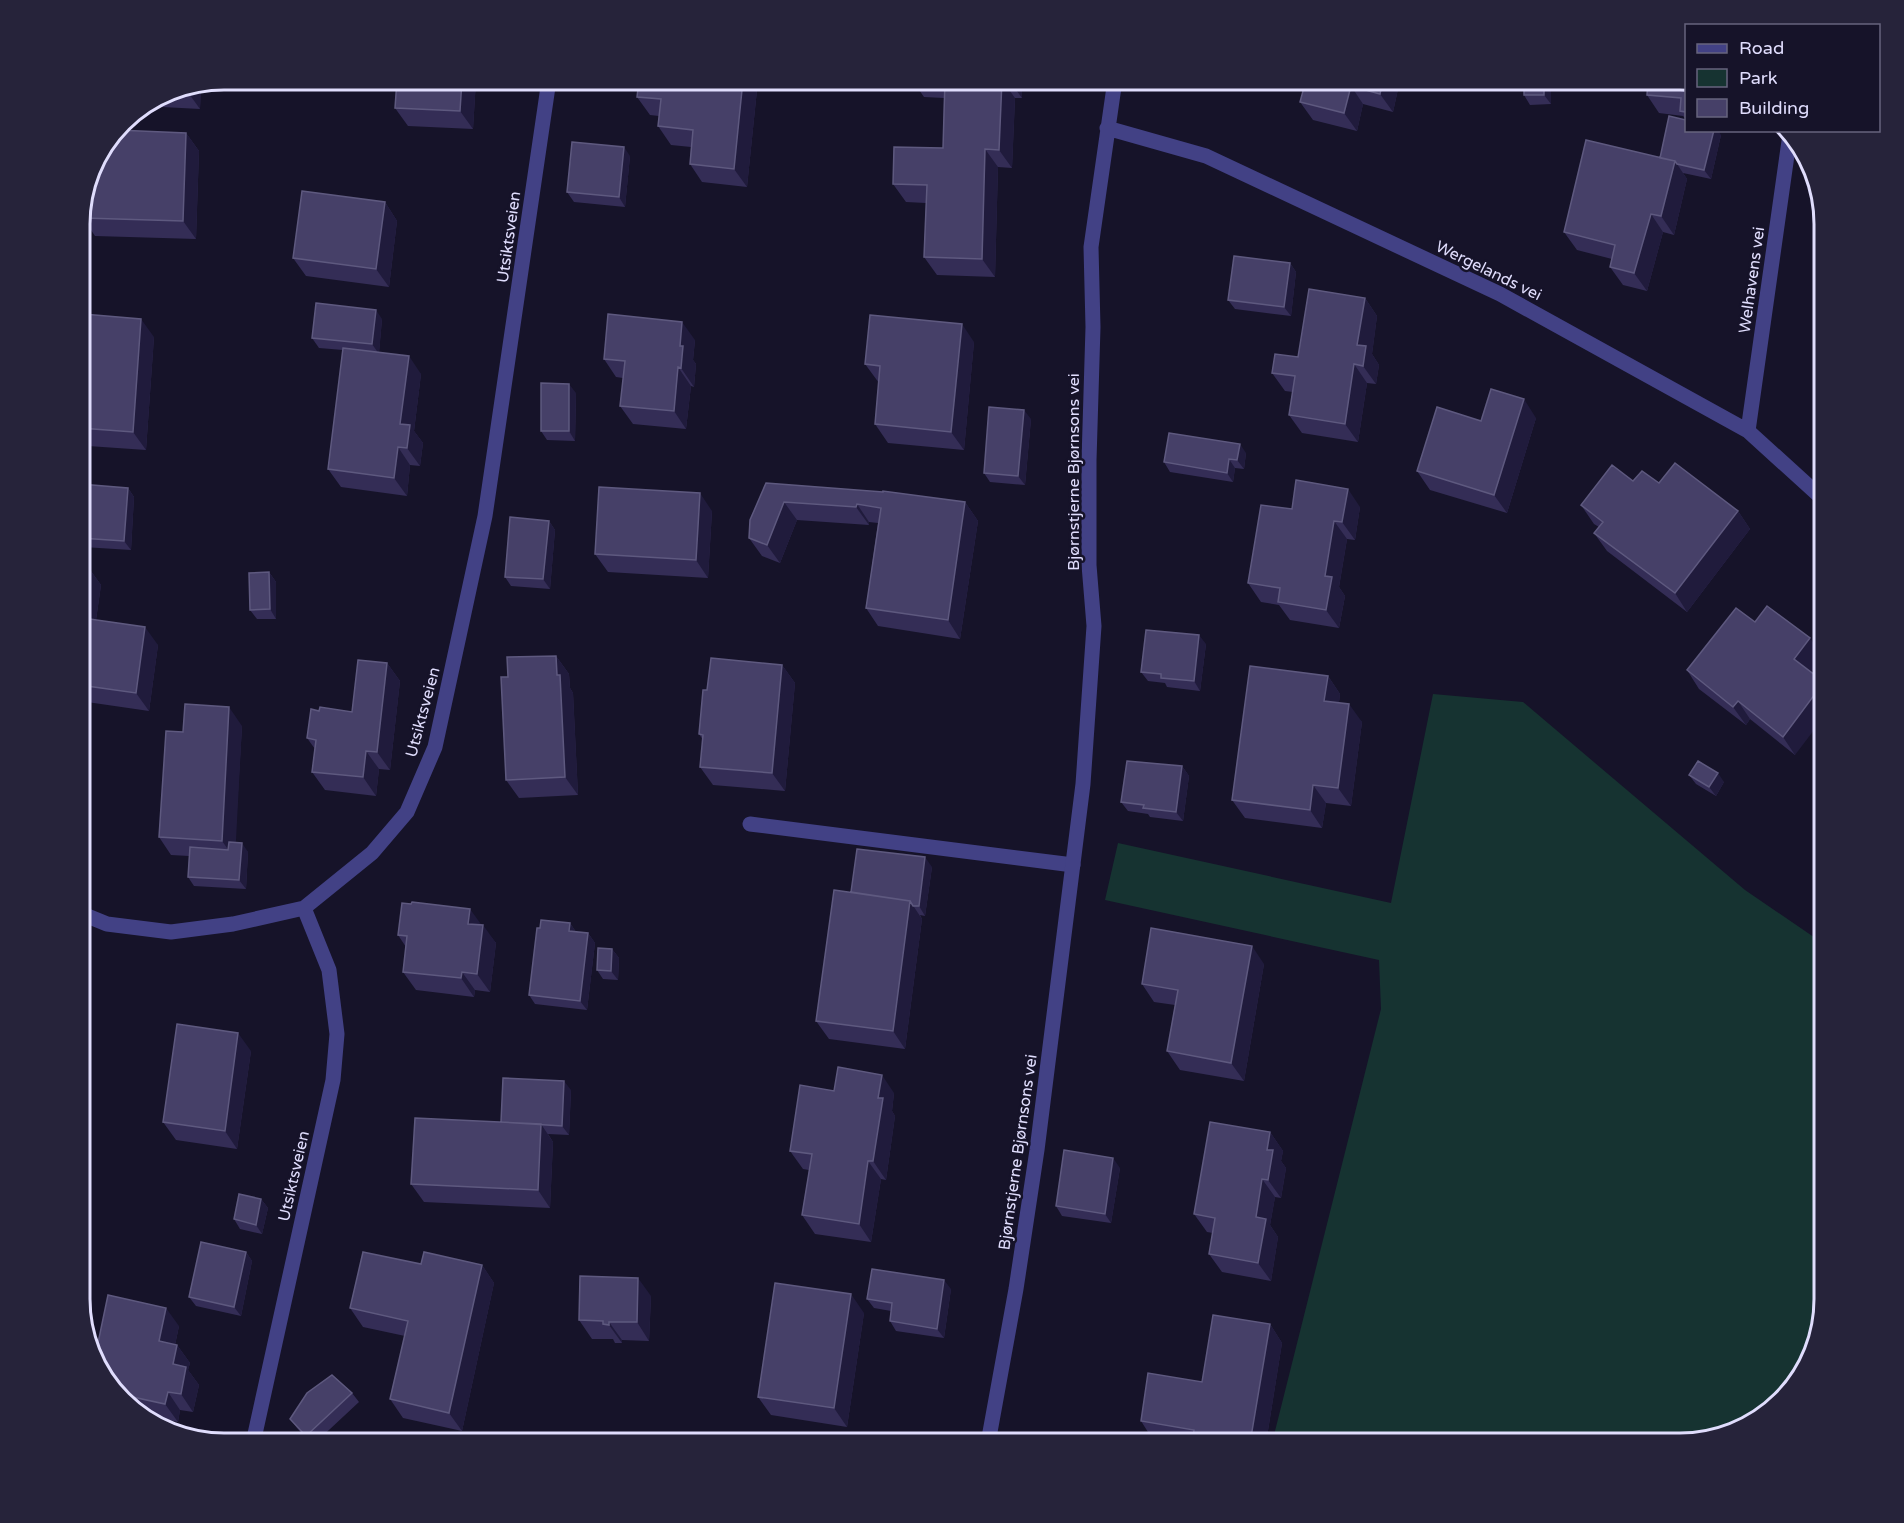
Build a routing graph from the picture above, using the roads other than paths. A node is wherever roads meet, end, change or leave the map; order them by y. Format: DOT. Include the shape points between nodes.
graph roads {
  1 [pos="548,90"];
  2 [pos="1113,90"];
  3 [pos="1107,128"];
  4 [pos="1788,146"];
  5 [pos="1748,431"];
  6 [pos="1814,491"];
  7 [pos="750,824"];
  8 [pos="1073,865"];
  9 [pos="304,908"];
  10 [pos="90,917"];
  11 [pos="255,1433"];
  12 [pos="989,1433"];
  1 -- 9 [label="street, Utsiktsveien" via="485,516 435,747 407,812 372,853"];
  2 -- 3 [label="street, Bjørnstjerne Bjørnsons vei"];
  3 -- 5 [label="street, Wergelands vei" via="1206,156 1500,294"];
  3 -- 8 [label="street, Bjørnstjerne Bjørnsons vei" via="1091,247 1089,565 1094,626"];
  4 -- 5 [label="street, Welhavens vei"];
  5 -- 6 [label="street, Wergelands vei"];
  7 -- 8 [label="street"];
  8 -- 12 [label="street, Bjørnstjerne Bjørnsons vei" via="1037,1150"];
  9 -- 10 [label="street" via="233,924 171,932 107,924"];
  9 -- 11 [label="street, Utsiktsveien" via="329,970 337,1034 333,1080"];
}
